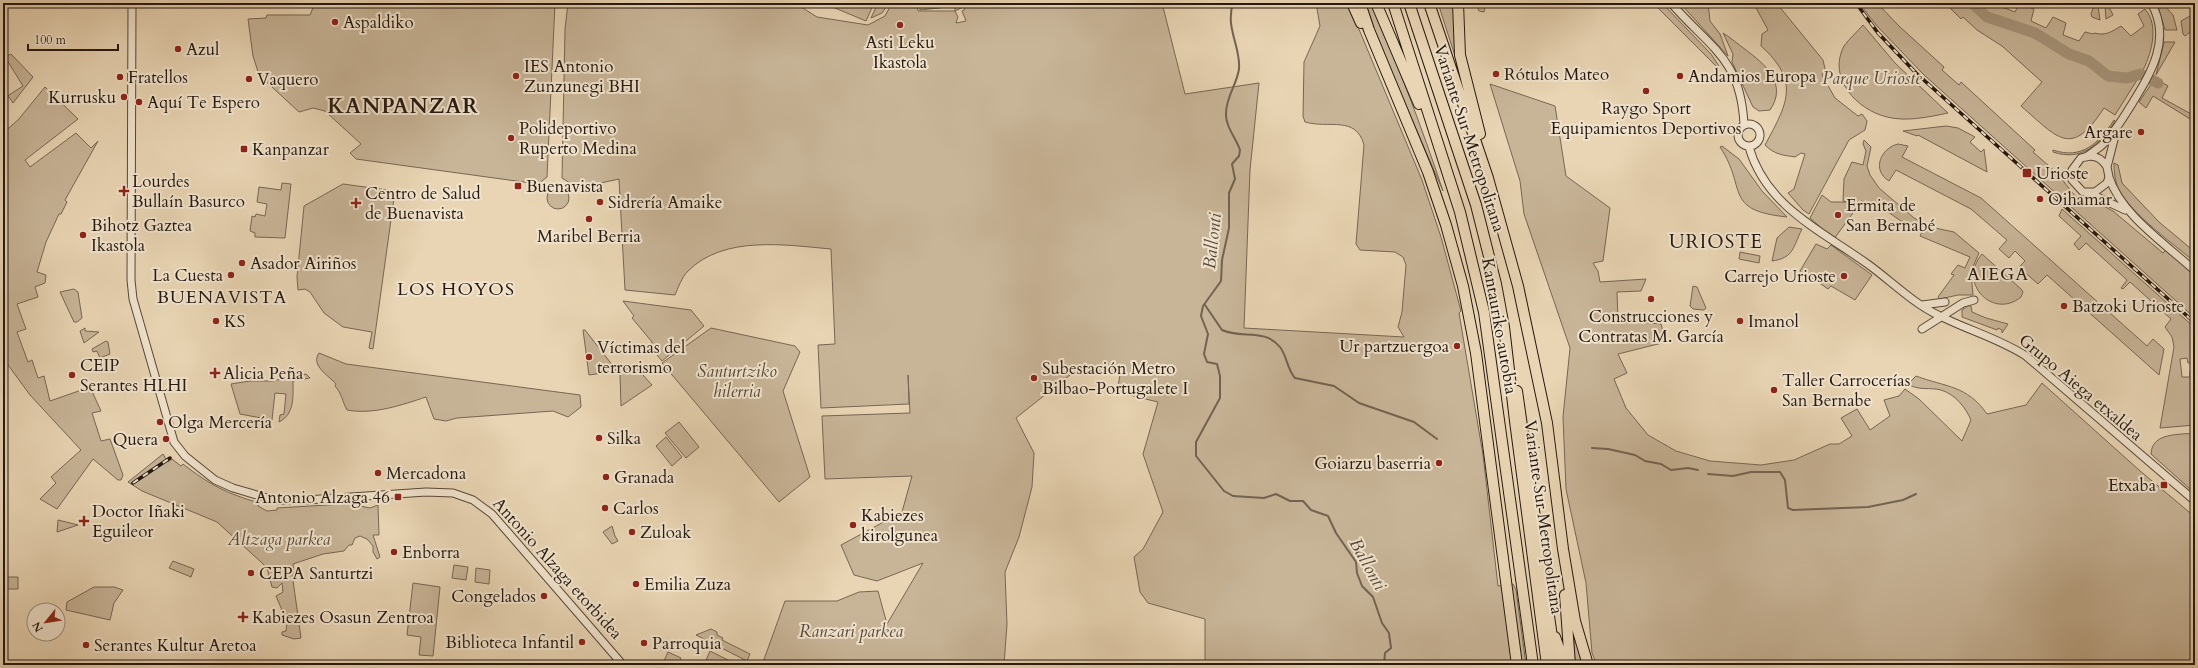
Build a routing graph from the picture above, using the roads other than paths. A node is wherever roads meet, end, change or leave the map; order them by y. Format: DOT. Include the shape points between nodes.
graph roads {
  1 [pos="132,3"];
  2 [pos="1352,3"];
  3 [pos="1360,3"];
  4 [pos="1376,3"];
  5 [pos="1393,3"];
  6 [pos="1409,3"];
  7 [pos="1429,3"];
  8 [pos="1671,3"];
  9 [pos="2151,3"];
  10 [pos="1459,6"];
  11 [pos="1397,98"];
  12 [pos="1744,125"];
  13 [pos="2119,125"];
  14 [pos="1432,126"];
  15 [pos="1750,146"];
  16 [pos="2086,157"];
  17 [pos="2107,167"];
  18 [pos="1488,178"];
  19 [pos="2109,178"];
  20 [pos="2089,193"];
  21 [pos="2130,213"];
  22 [pos="2195,269"];
  23 [pos="1974,300"];
  24 [pos="1921,305"];
  25 [pos="1954,310"];
  26 [pos="1937,318"];
  27 [pos="1504,326"];
  28 [pos="1963,327"];
  29 [pos="2195,501"];
  30 [pos="1563,549"];
  31 [pos="1544,578"];
  32 [pos="622,663"];
  33 [pos="628,665"];
  34 [pos="1517,665"];
  35 [pos="1533,665"];
  36 [pos="1547,665"];
  37 [pos="1556,665"];
  38 [pos="1565,665"];
  39 [pos="1570,665"];
  40 [pos="1588,665"];
  1 -- 32 [label="street, Antonio Alzaga etorbidea" via="131,280 133,299 174,442 203,472 233,488 267,499 288,501 426,492 453,492 466,496 492,514"];
  2 -- 11 [label="highway"];
  3 -- 11 [label="highway" via="1368,30"];
  4 -- 14 [label="highway" via="1422,112"];
  5 -- 14 [label="highway, Kantauriko autobia"];
  6 -- 27 [label="highway, Variante Sur Metropolitana" via="1476,205"];
  7 -- 18 [label="highway"];
  8 -- 12 [label="street" via="1713,45 1733,72 1742,99"];
  9 -- 13 [label="street" via="2157,16 2160,37 2155,64"];
  10 -- 18 [label="highway" via="1460,55 1472,107 1489,162"];
  11 -- 34 [label="highway" via="1439,203 1463,286 1478,367"];
  12 -- 15 [label="street" via="1739,130 1738,138 1742,144"];
  12 -- 15 [label="street" via="1754,125 1760,134 1758,142"];
  13 -- 16 [label="street" via="2100,147"];
  13 -- 17 [label="street"];
  14 -- 35 [label="highway, Kantauriko autobia" via="1460,212 1484,312"];
  15 -- 24 [label="street" via="1754,165 1788,208 1806,224 1843,246"];
  16 -- 17 [label="street" via="2099,158"];
  16 -- 20 [label="street" via="2074,165 2072,180 2078,189"];
  17 -- 19 [label="street"];
  18 -- 30 [label="highway" via="1509,248 1532,346 1547,423"];
  19 -- 20 [label="street" via="2101,190"];
  19 -- 21 [label="street" via="2117,196"];
  20 -- 21 [label="street" via="2104,198"];
  21 -- 22 [label="street"];
  23 -- 25 [label="street" via="1962,303"];
  24 -- 26 [label="street"];
  24 -- 26 [label="street" via="1946,302 1941,306"];
  24 -- 26 [label="street" via="1928,315 1922,329"];
  25 -- 26 [label="street"];
  25 -- 28 [label="street" via="1956,319"];
  26 -- 28 [label="street, Grupo Aiega etxaldea"];
  27 -- 31 [label="highway" via="1522,420"];
  27 -- 36 [label="highway, Variante Sur Metropolitana"];
  28 -- 29 [label="street, Grupo Aiega etxaldea" via="2010,346 2026,356"];
  30 -- 39 [label="highway"];
  30 -- 40 [label="highway" via="1575,621"];
  31 -- 37 [label="highway"];
  31 -- 38 [label="highway" via="1555,635"];
  32 -- 33 [label="street, Antonio Alzaga etorbidea"];
}
